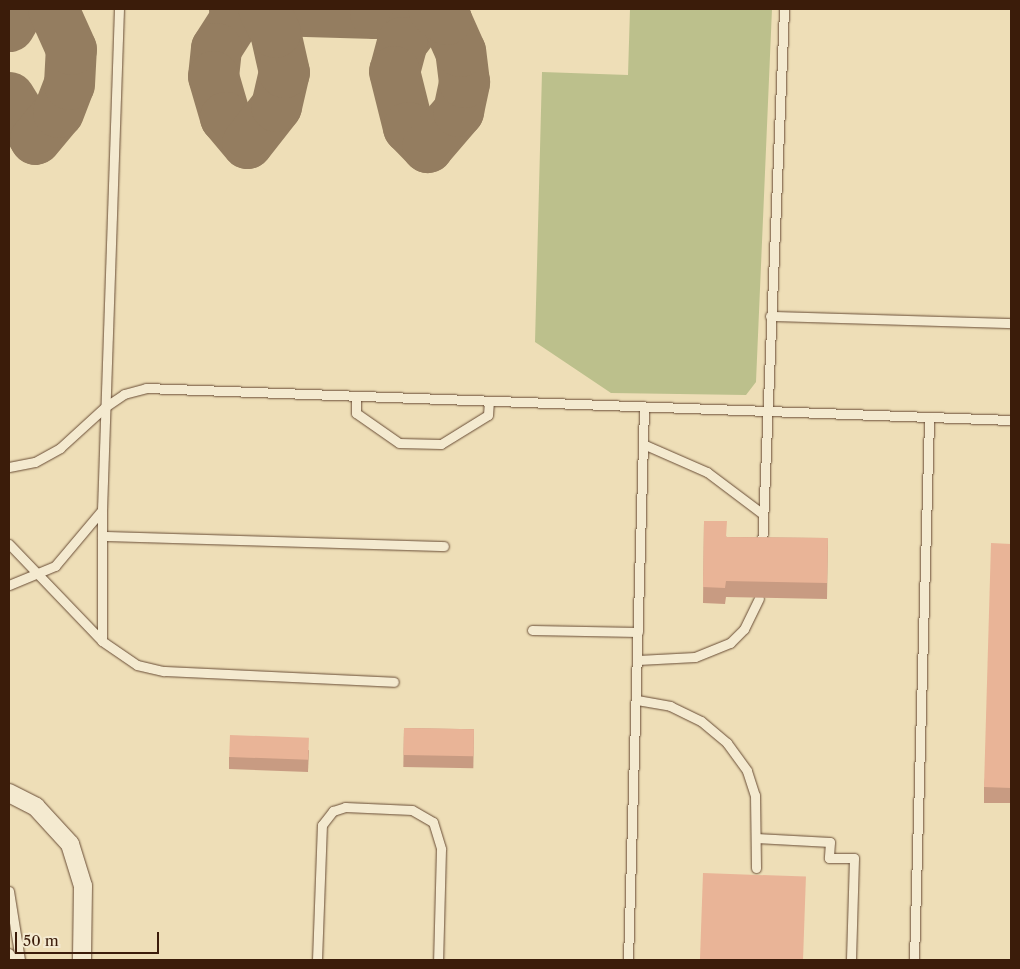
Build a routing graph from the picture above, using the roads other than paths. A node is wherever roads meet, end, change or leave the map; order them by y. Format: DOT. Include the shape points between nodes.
graph roads {
  1 [pos="119,9"];
  2 [pos="784,9"];
  3 [pos="770,316"];
  4 [pos="1011,323"];
  5 [pos="356,396"];
  6 [pos="489,401"];
  7 [pos="105,407"];
  8 [pos="644,407"];
  9 [pos="765,411"];
  10 [pos="929,419"];
  11 [pos="1011,420"];
  12 [pos="643,444"];
  13 [pos="9,467"];
  14 [pos="102,510"];
  15 [pos="763,514"];
  16 [pos="102,536"];
  17 [pos="9,544"];
  18 [pos="444,546"];
  19 [pos="762,553"];
  20 [pos="36,577"];
  21 [pos="9,585"];
  22 [pos="759,598"];
  23 [pos="532,630"];
  24 [pos="638,632"];
  25 [pos="102,642"];
  26 [pos="638,660"];
  27 [pos="394,682"];
  28 [pos="637,700"];
  29 [pos="9,793"];
  30 [pos="756,838"];
  31 [pos="756,868"];
  32 [pos="9,891"];
  33 [pos="9,953"];
  34 [pos="13,960"];
  35 [pos="20,960"];
  36 [pos="82,960"];
  37 [pos="317,960"];
  38 [pos="438,960"];
  39 [pos="628,960"];
  40 [pos="851,960"];
  41 [pos="914,960"];
  1 -- 7 [label="lane"];
  2 -- 3 [label="lane"];
  3 -- 4 [label="lane"];
  3 -- 9 [label="lane"];
  5 -- 6 [label="lane"];
  5 -- 6 [label="lane" via="356,413 399,444 441,444 488,415"];
  5 -- 7 [label="lane" via="146,388 124,394"];
  6 -- 8 [label="lane"];
  7 -- 13 [label="lane" via="60,448 35,462"];
  7 -- 14 [label="lane"];
  8 -- 9 [label="lane"];
  8 -- 12 [label="lane"];
  9 -- 10 [label="lane"];
  9 -- 15 [label="lane"];
  10 -- 11 [label="lane"];
  10 -- 41 [label="lane"];
  12 -- 15 [label="lane" via="707,472"];
  12 -- 24 [label="lane"];
  14 -- 16 [label="lane"];
  14 -- 20 [label="lane" via="66,557"];
  15 -- 19 [label="lane"];
  16 -- 18 [label="lane"];
  16 -- 25 [label="lane"];
  17 -- 20 [label="lane"];
  20 -- 21 [label="lane"];
  20 -- 25 [label="lane"];
  22 -- 26 [label="lane" via="744,629 730,643 695,657"];
  23 -- 24 [label="lane"];
  24 -- 26 [label="lane"];
  25 -- 27 [label="lane" via="137,665 164,671"];
  26 -- 28 [label="lane"];
  28 -- 30 [label="lane" via="670,706 701,721 727,743 747,771 754,796"];
  28 -- 39 [label="lane"];
  29 -- 36 [label="street" via="36,807 70,844 83,886"];
  30 -- 31 [label="lane"];
  30 -- 40 [label="lane" via="830,842 829,858 854,858"];
  32 -- 35 [label="lane"];
  33 -- 34 [label="lane"];
  37 -- 38 [label="lane" via="322,825 333,811 345,807 412,810 434,822 441,849"];
}
